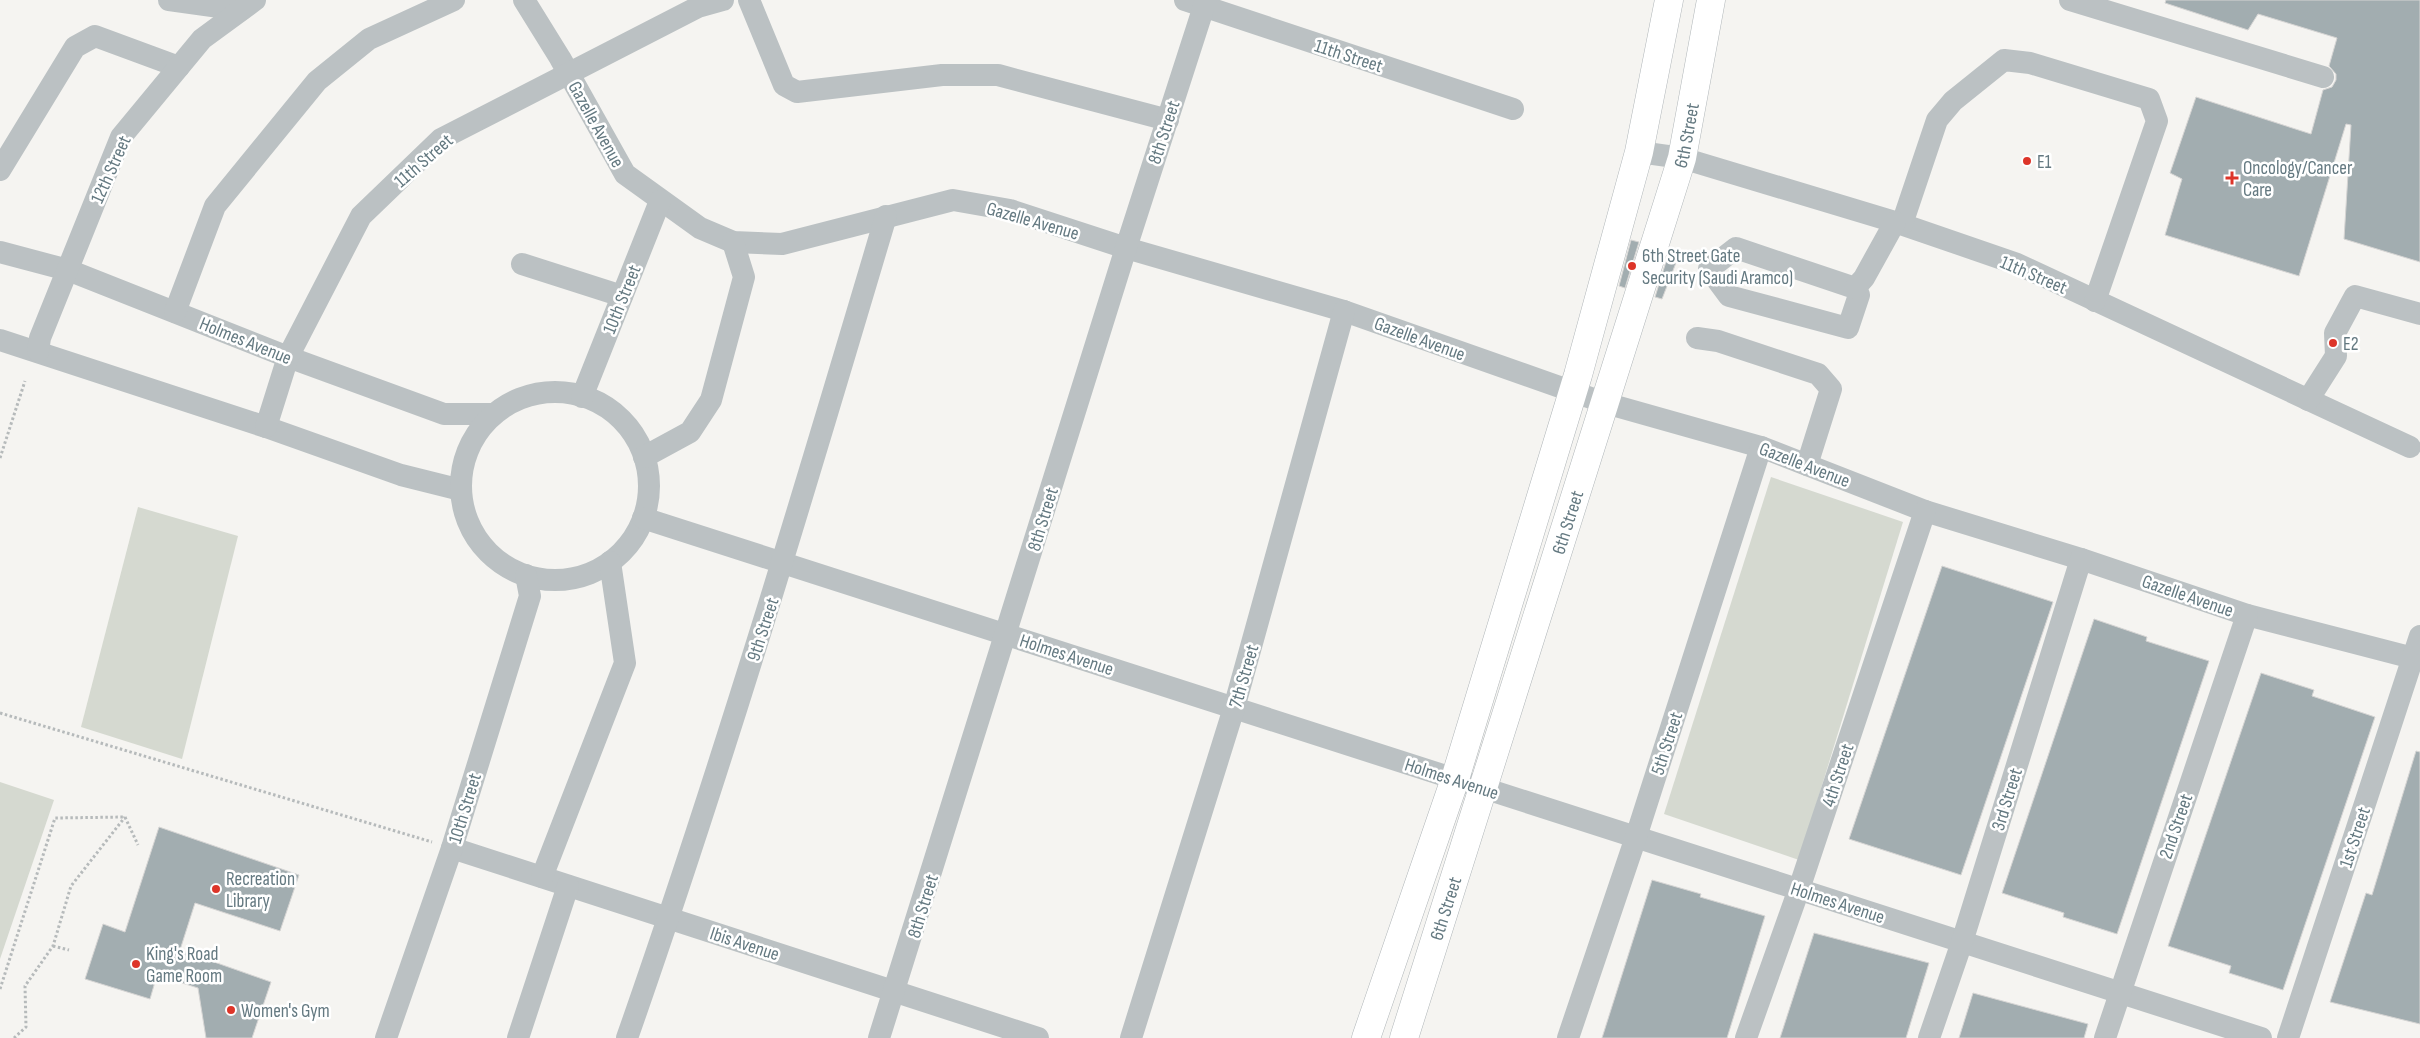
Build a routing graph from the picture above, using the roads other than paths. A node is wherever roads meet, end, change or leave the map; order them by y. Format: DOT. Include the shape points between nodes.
graph roads {
  1 [pos="168,0"];
  2 [pos="454,0"];
  3 [pos="524,0"];
  4 [pos="723,0"];
  5 [pos="749,0"];
  6 [pos="1669,0"];
  7 [pos="1711,0"];
  8 [pos="2070,0"];
  9 [pos="198,2"];
  10 [pos="1199,2"];
  11 [pos="703,3"];
  12 [pos="248,5"];
  13 [pos="202,39"];
  14 [pos="179,67"];
  15 [pos="568,73"];
  16 [pos="2323,77"];
  17 [pos="1513,109"];
  18 [pos="1168,120"];
  19 [pos="1639,152"];
  20 [pos="1682,158"];
  21 [pos="1,164"];
  22 [pos="660,202"];
  23 [pos="886,216"];
  24 [pos="1899,223"];
  25 [pos="733,242"];
  26 [pos="1126,248"];
  27 [pos="0,252"];
  28 [pos="522,264"];
  29 [pos="68,270"];
  30 [pos="1856,288"];
  31 [pos="622,296"];
  32 [pos="2095,301"];
  33 [pos="1344,311"];
  34 [pos="176,312"];
  35 [pos="2420,314"];
  36 [pos="1697,338"];
  37 [pos="0,340"];
  38 [pos="38,351"];
  39 [pos="288,357"];
  40 [pos="1573,393"];
  41 [pos="582,397"];
  42 [pos="2308,400"];
  43 [pos="1605,404"];
  44 [pos="494,414"];
  45 [pos="266,428"];
  46 [pos="1761,447"];
  47 [pos="2410,447"];
  48 [pos="644,457"];
  49 [pos="1807,464"];
  50 [pos="461,490"];
  51 [pos="1925,511"];
  52 [pos="643,518"];
  53 [pos="2081,558"];
  54 [pos="610,562"];
  55 [pos="783,562"];
  56 [pos="526,575"];
  57 [pos="2247,615"];
  58 [pos="1007,634"];
  59 [pos="2420,636"];
  60 [pos="2413,658"];
  61 [pos="1234,708"];
  62 [pos="1455,779"];
  63 [pos="1483,788"];
  64 [pos="1636,837"];
  65 [pos="452,848"];
  66 [pos="542,877"];
  67 [pos="568,886"];
  68 [pos="1799,889"];
  69 [pos="669,918"];
  70 [pos="1962,942"];
  71 [pos="896,992"];
  72 [pos="2119,992"];
  73 [pos="386,1038"];
  74 [pos="518,1038"];
  75 [pos="627,1038"];
  76 [pos="880,1038"];
  77 [pos="1038,1038"];
  78 [pos="1132,1038"];
  79 [pos="1366,1038"];
  80 [pos="1404,1038"];
  81 [pos="1568,1038"];
  82 [pos="1746,1038"];
  83 [pos="1929,1038"];
  84 [pos="2105,1038"];
  85 [pos="2261,1038"];
  86 [pos="2288,1038"];
  1 -- 9 [label="street"];
  2 -- 34 [label="street" via="369,39 317,81 215,206"];
  3 -- 15 [label="street, Gazelle Avenue"];
  4 -- 11 [label="street, 11th Street"];
  5 -- 18 [label="street" via="784,85 797,92 942,75 998,75"];
  6 -- 19 [label="main road, 6th Street"];
  7 -- 20 [label="main road, 6th Street"];
  8 -- 16 [label="street"];
  9 -- 12 [label="street"];
  9 -- 13 [label="street"];
  10 -- 17 [label="street, 11th Street"];
  10 -- 18 [label="street, 8th Street"];
  11 -- 15 [label="street, 11th Street"];
  12 -- 13 [label="street, 12th Street"];
  13 -- 14 [label="street, 12th Street"];
  14 -- 21 [label="street" via="95,36 75,46"];
  14 -- 29 [label="street, 12th Street" via="121,137"];
  15 -- 22 [label="street, Gazelle Avenue" via="625,174"];
  15 -- 39 [label="street, 11th Street" via="441,139 361,216"];
  18 -- 26 [label="street, 8th Street"];
  19 -- 20 [label="street, 11th Street"];
  19 -- 40 [label="main road, 6th Street"];
  20 -- 24 [label="street, 11th Street"];
  20 -- 43 [label="main road, 6th Street"];
  22 -- 25 [label="street, Gazelle Avenue" via="700,228"];
  22 -- 31 [label="street, 10th Street"];
  23 -- 25 [label="street, Gazelle Avenue" via="782,244"];
  23 -- 26 [label="street, Gazelle Avenue" via="954,200 1010,210"];
  23 -- 55 [label="street, 9th Street"];
  24 -- 30 [label="street"];
  24 -- 32 [label="street, 11th Street" via="2017,264"];
  24 -- 32 [label="street" via="1937,120 1953,101 2004,60 2030,63 2149,99 2157,121"];
  25 -- 48 [label="street" via="744,277 711,400 690,432"];
  26 -- 33 [label="street, Gazelle Avenue"];
  26 -- 58 [label="street, 8th Street"];
  27 -- 29 [label="street, Holmes Avenue"];
  28 -- 31 [label="street"];
  29 -- 34 [label="street, Holmes Avenue"];
  29 -- 38 [label="street, 12th Street" via="40,338"];
  30 -- 30 [label="street" via="1858,294 1848,328 1729,296 1709,269 1736,248"];
  31 -- 41 [label="street, 10th Street"];
  32 -- 42 [label="street, 11th Street"];
  33 -- 40 [label="street, Gazelle Avenue"];
  33 -- 61 [label="street, 7th Street"];
  34 -- 39 [label="street, Holmes Avenue"];
  35 -- 42 [label="street" via="2356,296 2335,334 2336,356"];
  36 -- 49 [label="street" via="1818,374 1831,389"];
  37 -- 38 [label="street"];
  38 -- 45 [label="street"];
  39 -- 44 [label="street, Holmes Avenue" via="444,414"];
  39 -- 45 [label="street, 11th Street"];
  40 -- 43 [label="street, Gazelle Avenue"];
  40 -- 62 [label="main road, 6th Street"];
  41 -- 44 [label="street" via="555,392 540,394 512,403"];
  41 -- 48 [label="street" via="604,406 621,420"];
  42 -- 47 [label="street, 11th Street"];
  43 -- 46 [label="street, Gazelle Avenue"];
  43 -- 63 [label="main road, 6th Street"];
  44 -- 50 [label="street" via="471,443 462,471"];
  45 -- 50 [label="street" via="402,475"];
  46 -- 49 [label="street, Gazelle Avenue"];
  46 -- 64 [label="street, 5th Street"];
  48 -- 52 [label="street" via="649,486"];
  49 -- 51 [label="street, Gazelle Avenue"];
  50 -- 56 [label="street" via="465,515 479,541 500,562"];
  51 -- 53 [label="street, Gazelle Avenue"];
  51 -- 68 [label="street, 4th Street"];
  52 -- 54 [label="street" via="631,541"];
  52 -- 55 [label="street, Holmes Avenue"];
  53 -- 57 [label="street, Gazelle Avenue"];
  53 -- 70 [label="street, 3rd Street"];
  54 -- 56 [label="street" via="570,579 540,579"];
  54 -- 66 [label="street" via="625,663"];
  55 -- 58 [label="street, Holmes Avenue"];
  55 -- 69 [label="street, 9th Street"];
  56 -- 65 [label="street, 10th Street" via="530,596"];
  57 -- 60 [label="street, Gazelle Avenue"];
  57 -- 72 [label="street, 2nd Street"];
  58 -- 61 [label="street, Holmes Avenue"];
  58 -- 71 [label="street, 8th Street"];
  59 -- 60 [label="street, 1st Street"];
  60 -- 86 [label="street, 1st Street"];
  61 -- 62 [label="street, Holmes Avenue"];
  61 -- 78 [label="street, 7th Street"];
  62 -- 63 [label="street, Holmes Avenue"];
  62 -- 79 [label="main road, 6th Street"];
  63 -- 64 [label="street, Holmes Avenue"];
  63 -- 80 [label="main road, 6th Street"];
  64 -- 68 [label="street, Holmes Avenue"];
  64 -- 81 [label="street, 5th Street"];
  65 -- 66 [label="street, Ibis Avenue"];
  65 -- 73 [label="street, 10th Street"];
  66 -- 67 [label="street, Ibis Avenue"];
  67 -- 69 [label="street, Ibis Avenue"];
  67 -- 74 [label="street"];
  68 -- 70 [label="street, Holmes Avenue"];
  68 -- 82 [label="street, 4th Street"];
  69 -- 71 [label="street, Ibis Avenue"];
  69 -- 75 [label="street, 9th Street"];
  70 -- 72 [label="street, Holmes Avenue"];
  70 -- 83 [label="street, 3rd Street"];
  71 -- 76 [label="street, 8th Street"];
  71 -- 77 [label="street, Ibis Avenue"];
  72 -- 84 [label="street, 2nd Street"];
  72 -- 85 [label="street, Holmes Avenue"];
}
